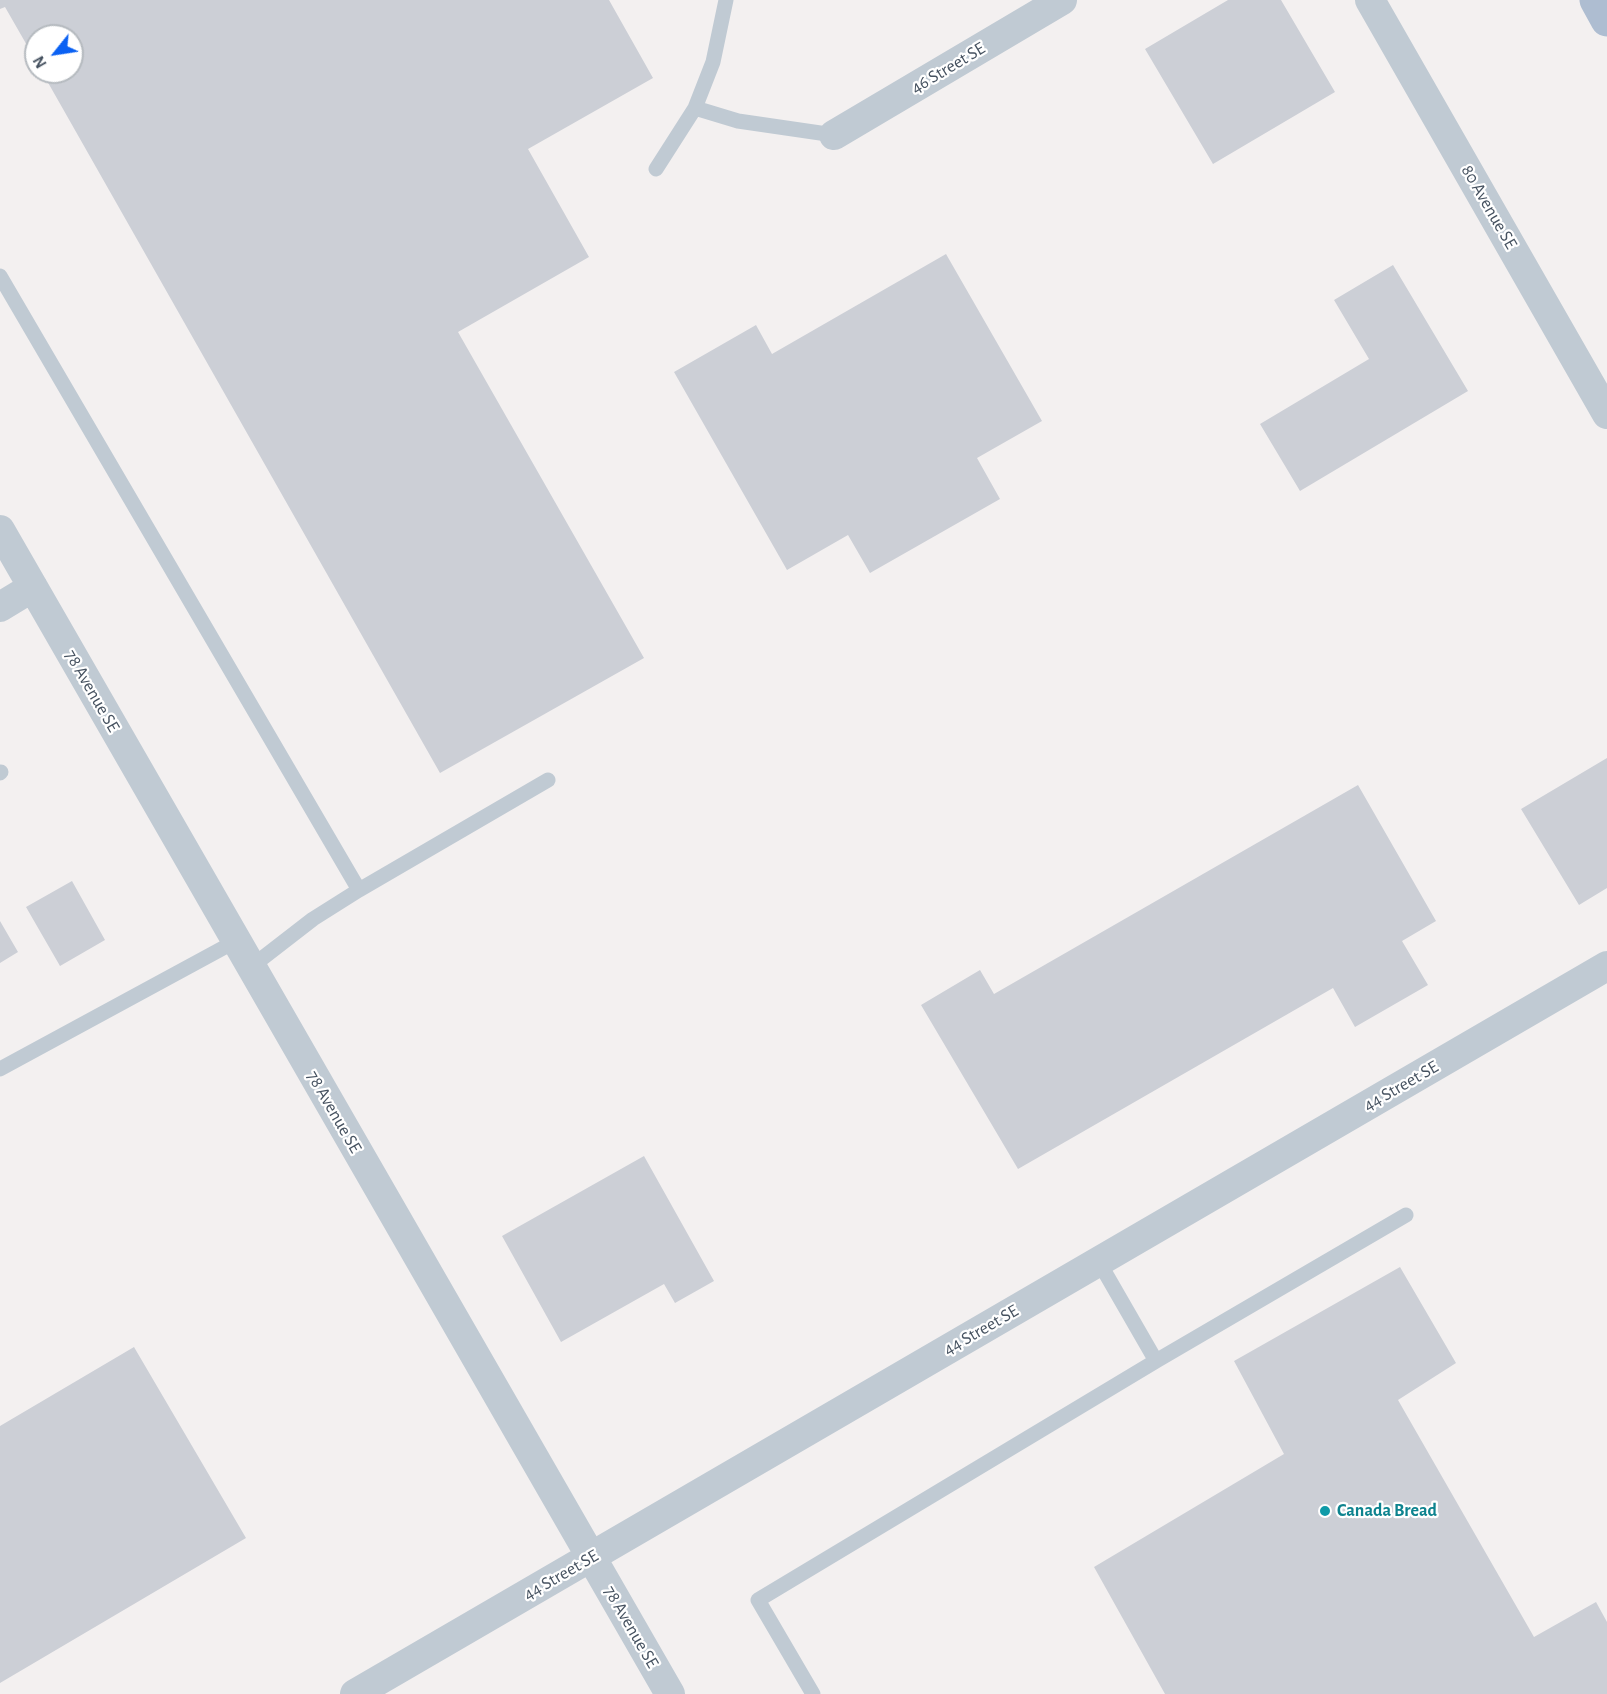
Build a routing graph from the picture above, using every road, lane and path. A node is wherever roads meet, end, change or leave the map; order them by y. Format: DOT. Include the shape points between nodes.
graph roads {
  1 [pos="726,0"];
  2 [pos="1062,0"];
  3 [pos="1370,0"];
  4 [pos="1596,0"];
  5 [pos="1607,20"];
  6 [pos="695,108"];
  7 [pos="834,135"];
  8 [pos="656,169"];
  9 [pos="0,276"];
  10 [pos="1607,414"];
  11 [pos="0,530"];
  12 [pos="33,587"];
  13 [pos="0,607"];
  14 [pos="548,780"];
  15 [pos="359,890"];
  16 [pos="236,941"];
  17 [pos="1607,966"];
  18 [pos="251,967"];
  19 [pos="0,1069"];
  20 [pos="1406,1215"];
  21 [pos="1099,1262"];
  22 [pos="1156,1361"];
  23 [pos="590,1558"];
  24 [pos="355,1694"];
  25 [pos="670,1694"];
  26 [pos="813,1694"];
  1 -- 6 [label="lane" via="713,62"];
  2 -- 7 [label="street, 46 Street SE"];
  3 -- 10 [label="street, 80 Avenue SE"];
  4 -- 5 [label="main road"];
  6 -- 7 [label="lane" via="738,121"];
  6 -- 8 [label="lane"];
  9 -- 15 [label="lane"];
  11 -- 12 [label="street, 78 Avenue SE"];
  12 -- 13 [label="street"];
  12 -- 16 [label="street, 78 Avenue SE"];
  14 -- 15 [label="lane"];
  15 -- 18 [label="lane" via="313,919"];
  16 -- 18 [label="street, 78 Avenue SE"];
  16 -- 19 [label="lane"];
  17 -- 21 [label="street, 44 Street SE"];
  18 -- 23 [label="street, 78 Avenue SE"];
  20 -- 22 [label="lane"];
  21 -- 22 [label="lane"];
  21 -- 23 [label="street, 44 Street SE"];
  22 -- 26 [label="lane" via="758,1600"];
  23 -- 24 [label="street, 44 Street SE"];
  23 -- 25 [label="street, 78 Avenue SE"];
}
